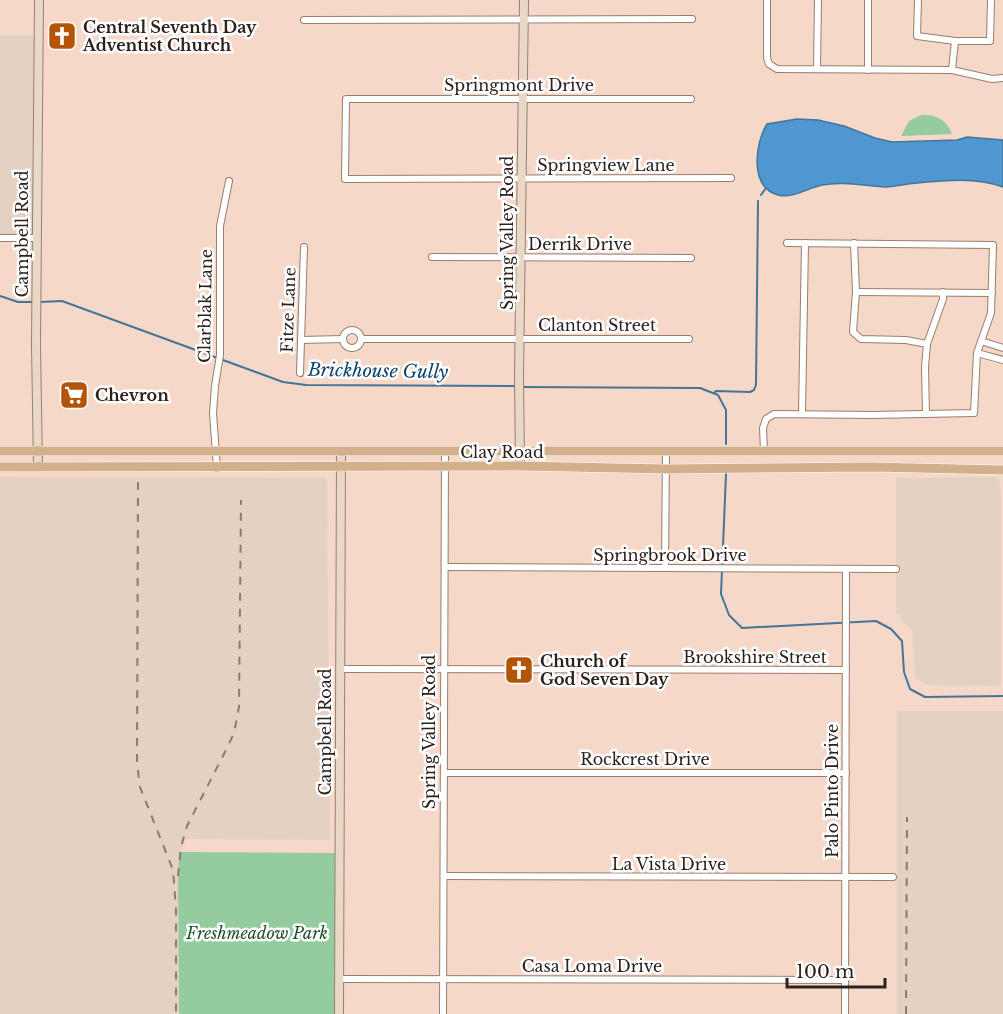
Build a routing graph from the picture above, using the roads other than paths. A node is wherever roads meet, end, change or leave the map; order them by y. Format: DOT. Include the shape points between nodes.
graph roads {
  1 [pos="39,0"];
  2 [pos="524,0"];
  3 [pos="767,0"];
  4 [pos="818,0"];
  5 [pos="868,0"];
  6 [pos="918,0"];
  7 [pos="991,0"];
  8 [pos="524,19"];
  9 [pos="304,20"];
  10 [pos="692,20"];
  11 [pos="955,41"];
  12 [pos="817,69"];
  13 [pos="868,69"];
  14 [pos="952,70"];
  15 [pos="1003,78"];
  16 [pos="346,99"];
  17 [pos="523,99"];
  18 [pos="691,99"];
  19 [pos="730,178"];
  20 [pos="522,179"];
  21 [pos="229,181"];
  22 [pos="0,238"];
  23 [pos="36,238"];
  24 [pos="787,243"];
  25 [pos="806,243"];
  26 [pos="854,243"];
  27 [pos="304,248"];
  28 [pos="432,257"];
  29 [pos="522,258"];
  30 [pos="691,258"];
  31 [pos="856,292"];
  32 [pos="942,292"];
  33 [pos="992,292"];
  34 [pos="343,339"];
  35 [pos="361,339"];
  36 [pos="521,339"];
  37 [pos="689,339"];
  38 [pos="301,340"];
  39 [pos="981,341"];
  40 [pos="927,344"];
  41 [pos="1003,348"];
  42 [pos="977,353"];
  43 [pos="1003,360"];
  44 [pos="300,373"];
  45 [pos="802,413"];
  46 [pos="926,414"];
  47 [pos="520,450"];
  48 [pos="666,450"];
  49 [pos="0,451"];
  50 [pos="36,451"];
  51 [pos="214,451"];
  52 [pos="260,451"];
  53 [pos="341,451"];
  54 [pos="445,451"];
  55 [pos="764,451"];
  56 [pos="1003,451"];
  57 [pos="874,452"];
  58 [pos="520,466"];
  59 [pos="0,467"];
  60 [pos="38,467"];
  61 [pos="342,467"];
  62 [pos="445,467"];
  63 [pos="872,467"];
  64 [pos="217,468"];
  65 [pos="255,468"];
  66 [pos="666,469"];
  67 [pos="1003,470"];
  68 [pos="445,567"];
  69 [pos="665,568"];
  70 [pos="846,569"];
  71 [pos="896,569"];
  72 [pos="340,669"];
  73 [pos="445,669"];
  74 [pos="846,670"];
  75 [pos="444,773"];
  76 [pos="846,773"];
  77 [pos="444,876"];
  78 [pos="846,878"];
  79 [pos="893,878"];
  80 [pos="339,979"];
  81 [pos="444,980"];
  82 [pos="845,980"];
  83 [pos="339,1014"];
  84 [pos="443,1014"];
  85 [pos="845,1014"];
  1 -- 23 [label="street, Campbell Road"];
  2 -- 8 [label="street, Spring Valley Road"];
  3 -- 12 [label="street" via="769,64 777,69"];
  4 -- 12 [label="street"];
  5 -- 13 [label="street"];
  6 -- 11 [label="street" via="917,36"];
  7 -- 11 [label="street" via="990,41"];
  8 -- 9 [label="street"];
  8 -- 10 [label="street"];
  8 -- 17 [label="street, Spring Valley Road"];
  11 -- 14 [label="street"];
  12 -- 13 [label="street"];
  13 -- 14 [label="street"];
  14 -- 15 [label="street"];
  16 -- 17 [label="street, Springmont Drive"];
  16 -- 20 [label="street, Springview Lane" via="345,178"];
  17 -- 18 [label="street, Springmont Drive"];
  17 -- 20 [label="street, Spring Valley Road"];
  19 -- 20 [label="street, Springview Lane"];
  20 -- 29 [label="street, Spring Valley Road"];
  21 -- 51 [label="street, Clarblak Lane" via="220,226 220,355 213,413"];
  22 -- 23 [label="street"];
  23 -- 50 [label="street, Campbell Road"];
  24 -- 25 [label="street"];
  25 -- 26 [label="street"];
  25 -- 45 [label="street"];
  26 -- 31 [label="street"];
  26 -- 33 [label="street" via="993,245"];
  27 -- 38 [label="street, Fitze Lane"];
  28 -- 29 [label="street, Derrik Drive"];
  29 -- 30 [label="street, Derrik Drive"];
  29 -- 36 [label="street, Spring Valley Road"];
  31 -- 32 [label="street"];
  31 -- 40 [label="street" via="854,332 861,339"];
  32 -- 33 [label="street"];
  32 -- 40 [label="street"];
  33 -- 39 [label="street" via="991,313"];
  34 -- 35 [label="street, Clanton Street" via="352,348"];
  34 -- 35 [label="street, Clanton Street" via="345,332 352,329"];
  34 -- 38 [label="street, Clanton Street"];
  35 -- 36 [label="street, Clanton Street"];
  36 -- 37 [label="street, Clanton Street"];
  36 -- 47 [label="street, Spring Valley Road"];
  38 -- 44 [label="street, Fitze Lane"];
  39 -- 41 [label="street"];
  39 -- 42 [label="street"];
  40 -- 46 [label="street"];
  42 -- 43 [label="street"];
  42 -- 46 [label="street" via="974,413"];
  45 -- 46 [label="street"];
  45 -- 55 [label="street" via="774,414 766,420"];
  47 -- 48 [label="main road, Clay Road"];
  47 -- 54 [label="main road, Clay Road"];
  47 -- 58 [label="street, Spring Valley Road"];
  48 -- 55 [label="main road, Clay Road"];
  48 -- 66 [label="street"];
  49 -- 50 [label="main road, Clay Road"];
  50 -- 51 [label="main road, Clay Road"];
  50 -- 60 [label="street, Campbell Road"];
  51 -- 52 [label="main road, Clay Road"];
  51 -- 64 [label="street, Clarblak Lane"];
  52 -- 53 [label="main road, Clay Road"];
  52 -- 65 [label="main road"];
  53 -- 54 [label="main road, Clay Road"];
  53 -- 61 [label="street, Campbell Road"];
  54 -- 62 [label="street, Spring Valley Road"];
  55 -- 57 [label="main road, Clay Road"];
  56 -- 57 [label="main road, Clay Road"];
  57 -- 63 [label="main road"];
  58 -- 62 [label="main road, Clay Road"];
  58 -- 66 [label="main road, Clay Road"];
  59 -- 60 [label="main road, Clay Road"];
  60 -- 64 [label="main road, Clay Road"];
  61 -- 62 [label="main road, Clay Road"];
  61 -- 65 [label="main road, Clay Road"];
  61 -- 72 [label="street, Campbell Road"];
  62 -- 68 [label="street, Spring Valley Road"];
  63 -- 66 [label="main road, Clay Road"];
  63 -- 67 [label="main road, Clay Road"];
  64 -- 65 [label="main road, Clay Road"];
  66 -- 69 [label="street"];
  68 -- 69 [label="street, Springbrook Drive"];
  68 -- 73 [label="street, Spring Valley Road"];
  69 -- 70 [label="street, Springbrook Drive"];
  70 -- 71 [label="street, Springbrook Drive"];
  70 -- 74 [label="street, Palo Pinto Drive"];
  72 -- 73 [label="street, Brookshire Street"];
  72 -- 80 [label="street, Campbell Road"];
  73 -- 74 [label="street, Brookshire Street"];
  73 -- 75 [label="street, Spring Valley Road"];
  74 -- 76 [label="street, Palo Pinto Drive"];
  75 -- 76 [label="street, Rockcrest Drive"];
  75 -- 77 [label="street, Spring Valley Road"];
  76 -- 78 [label="street, Palo Pinto Drive"];
  77 -- 78 [label="street, La Vista Drive"];
  77 -- 81 [label="street, Spring Valley Road"];
  78 -- 79 [label="street, La Vista Drive"];
  78 -- 82 [label="street, Palo Pinto Drive"];
  80 -- 81 [label="street, Casa Loma Drive"];
  80 -- 83 [label="street, Campbell Road"];
  81 -- 82 [label="street, Casa Loma Drive"];
  81 -- 84 [label="street, Spring Valley Road"];
  82 -- 85 [label="street, Palo Pinto Drive"];
}
